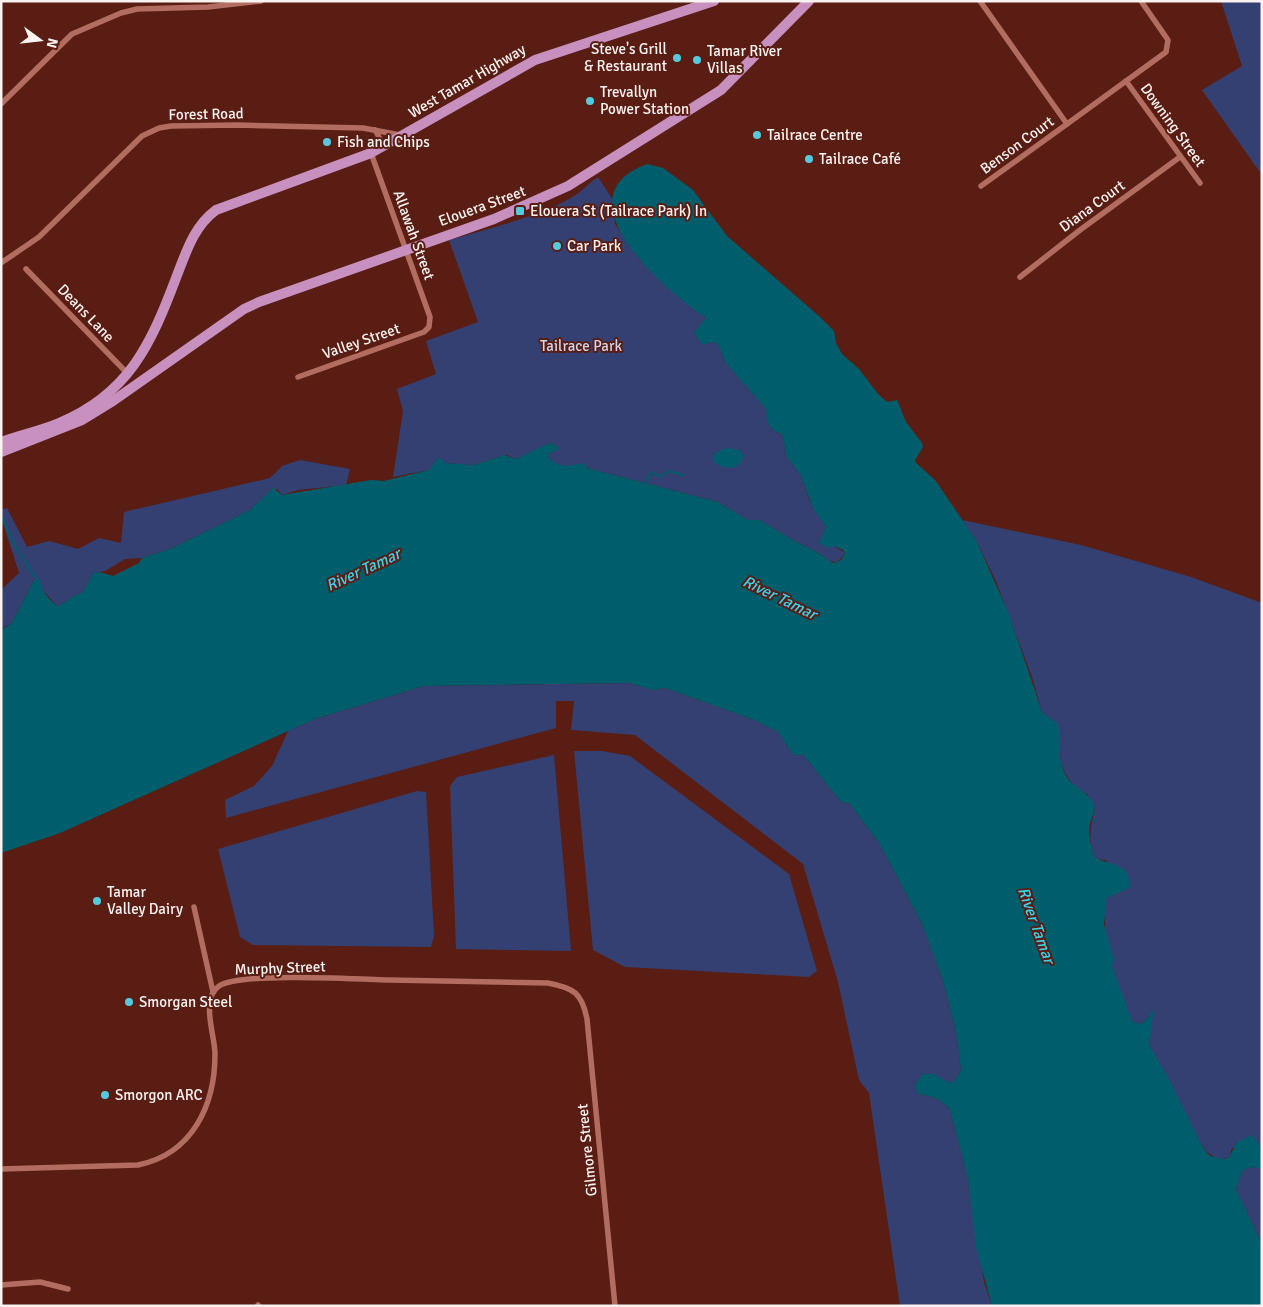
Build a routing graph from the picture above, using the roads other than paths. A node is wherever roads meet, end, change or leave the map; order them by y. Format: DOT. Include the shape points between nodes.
graph roads {
  1 [pos="262,1"];
  2 [pos="714,1"];
  3 [pos="810,1"];
  4 [pos="980,1"];
  5 [pos="1141,1"];
  6 [pos="1126,81"];
  7 [pos="1,104"];
  8 [pos="1067,124"];
  9 [pos="375,130"];
  10 [pos="402,135"];
  11 [pos="380,148"];
  12 [pos="371,153"];
  13 [pos="1180,157"];
  14 [pos="1200,183"];
  15 [pos="981,186"];
  16 [pos="406,249"];
  17 [pos="1,263"];
  18 [pos="26,269"];
  19 [pos="1020,277"];
  20 [pos="429,327"];
  21 [pos="128,374"];
  22 [pos="298,376"];
  23 [pos="1,442"];
  24 [pos="1,452"];
  25 [pos="194,907"];
  26 [pos="213,992"];
  27 [pos="578,994"];
  28 [pos="1,1169"];
  29 [pos="1,1285"];
  30 [pos="68,1289"];
  31 [pos="614,1306"];
  1 -- 7 [label="street" via="208,7 137,9 121,13 72,34"];
  2 -- 10 [label="highway, West Tamar Highway" via="535,60"];
  3 -- 16 [label="highway, Elouera Street" via="720,90 585,176 537,201"];
  4 -- 8 [label="street"];
  5 -- 6 [label="street, Benson Court" via="1169,46 1162,56"];
  6 -- 8 [label="street, Benson Court"];
  6 -- 13 [label="street, Downing Street"];
  8 -- 15 [label="street, Benson Court"];
  9 -- 10 [label="street, Forest Road"];
  9 -- 11 [label="street"];
  9 -- 17 [label="street, Forest Road" via="236,125 159,128 142,136 39,237"];
  10 -- 11 [label="highway, West Tamar Highway"];
  11 -- 12 [label="highway, West Tamar Highway"];
  12 -- 16 [label="street, Allawah Street"];
  12 -- 21 [label="highway, West Tamar Highway" via="223,207 210,215 192,239 155,333"];
  13 -- 14 [label="street, Downing Street"];
  13 -- 19 [label="street, Diana Court"];
  16 -- 20 [label="street, Allawah Street" via="430,317"];
  16 -- 24 [label="highway, Elouera Street" via="259,302 82,420"];
  18 -- 21 [label="street, Deans Lane"];
  20 -- 22 [label="street, Valley Street" via="424,332"];
  21 -- 23 [label="highway, West Tamar Highway" via="106,396 79,413"];
  25 -- 26 [label="street"];
  26 -- 27 [label="street, Murphy Street" via="224,983 237,980 302,977 548,983"];
  26 -- 28 [label="street" via="210,1005 215,1054 210,1097 200,1122 182,1144 157,1160 138,1166"];
  27 -- 31 [label="street, Gilmore Street" via="587,1019"];
  29 -- 30 [label="street" via="40,1282"];
}
